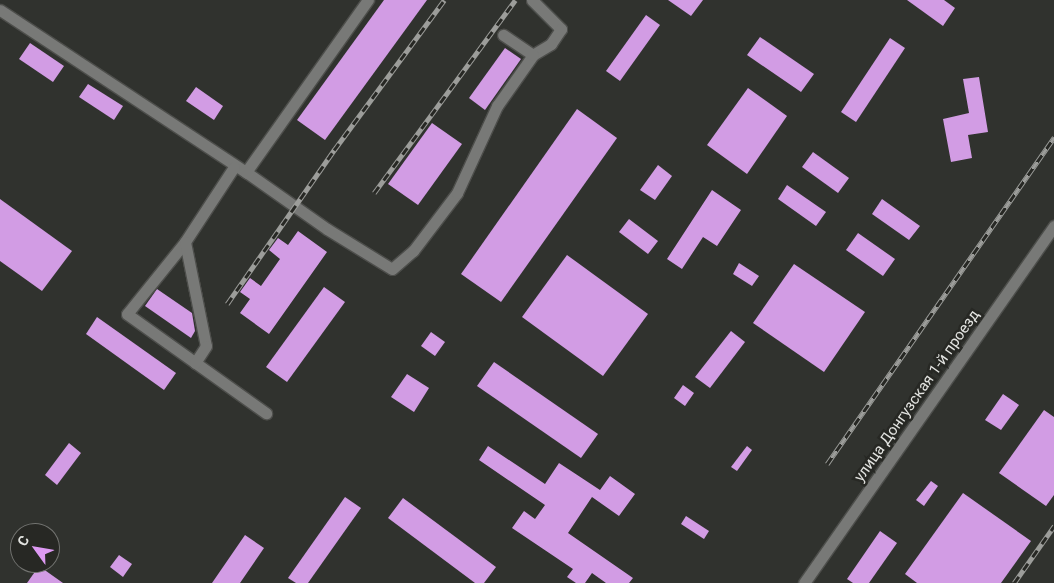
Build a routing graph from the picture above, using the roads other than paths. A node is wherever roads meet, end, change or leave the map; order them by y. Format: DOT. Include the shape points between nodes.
graph roads {
  1 [pos="368,0"];
  2 [pos="532,0"];
  3 [pos="0,10"];
  4 [pos="503,35"];
  5 [pos="533,55"];
  6 [pos="234,167"];
  7 [pos="246,172"];
  8 [pos="1054,226"];
  9 [pos="185,242"];
  10 [pos="195,363"];
  11 [pos="266,413"];
  12 [pos="810,581"];
  1 -- 7 [label="street"];
  2 -- 5 [label="street" via="561,29 551,44"];
  3 -- 6 [label="street"];
  4 -- 5 [label="street"];
  5 -- 7 [label="street" via="497,106 457,193 413,251 392,269 327,229"];
  6 -- 7 [label="street"];
  6 -- 9 [label="street"];
  8 -- 12 [label="street, улица Донгузская 1-й проезд"];
  9 -- 10 [label="street" via="206,346"];
  9 -- 10 [label="street" via="127,314"];
  10 -- 11 [label="street"];
}
